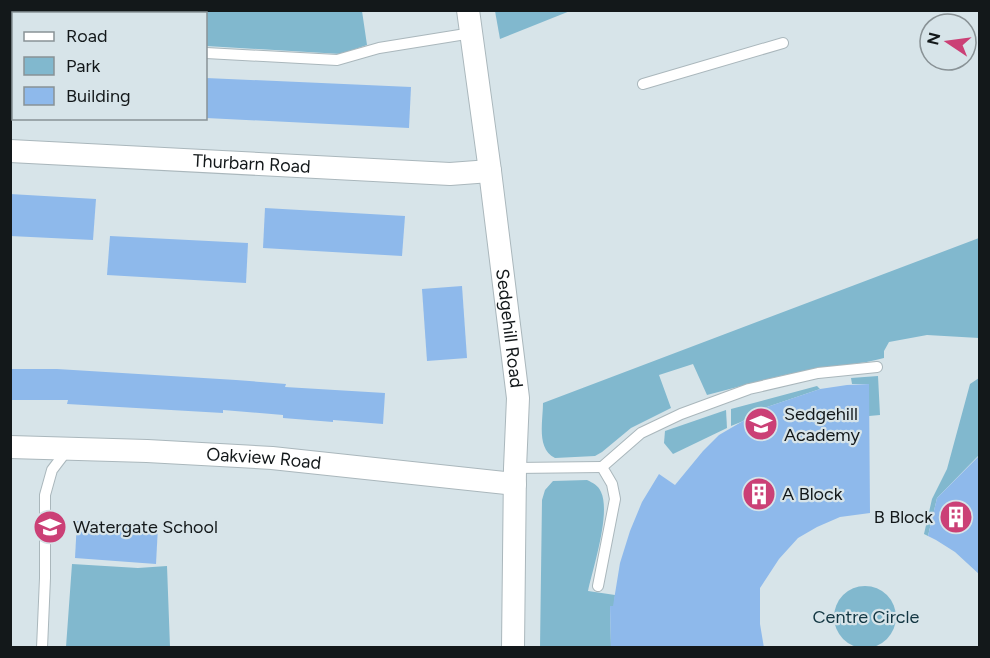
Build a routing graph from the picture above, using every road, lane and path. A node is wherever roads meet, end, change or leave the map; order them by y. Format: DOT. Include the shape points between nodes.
graph roads {
  1 [pos="468,10"];
  2 [pos="472,33"];
  3 [pos="783,43"];
  4 [pos="207,53"];
  5 [pos="643,84"];
  6 [pos="10,151"];
  7 [pos="490,171"];
  8 [pos="877,368"];
  9 [pos="10,447"];
  10 [pos="68,448"];
  11 [pos="602,467"];
  12 [pos="515,476"];
  13 [pos="598,586"];
  14 [pos="42,648"];
  15 [pos="513,648"];
  1 -- 2 [label="street, Sedgehill Road"];
  2 -- 4 [label="lane" via="379,48 338,60"];
  2 -- 7 [label="street, Sedgehill Road"];
  3 -- 5 [label="lane"];
  6 -- 7 [label="street, Thurbarn Road" via="450,174"];
  7 -- 12 [label="street, Sedgehill Road" via="518,398"];
  8 -- 11 [label="lane" via="818,373 737,393 641,433"];
  9 -- 10 [label="street, Oakview Road"];
  10 -- 12 [label="street, Oakview Road"];
  10 -- 14 [label="lane" via="52,470 45,495"];
  11 -- 12 [label="lane"];
  11 -- 13 [label="lane" via="615,499"];
  12 -- 15 [label="street, Sedgehill Road"];
}
